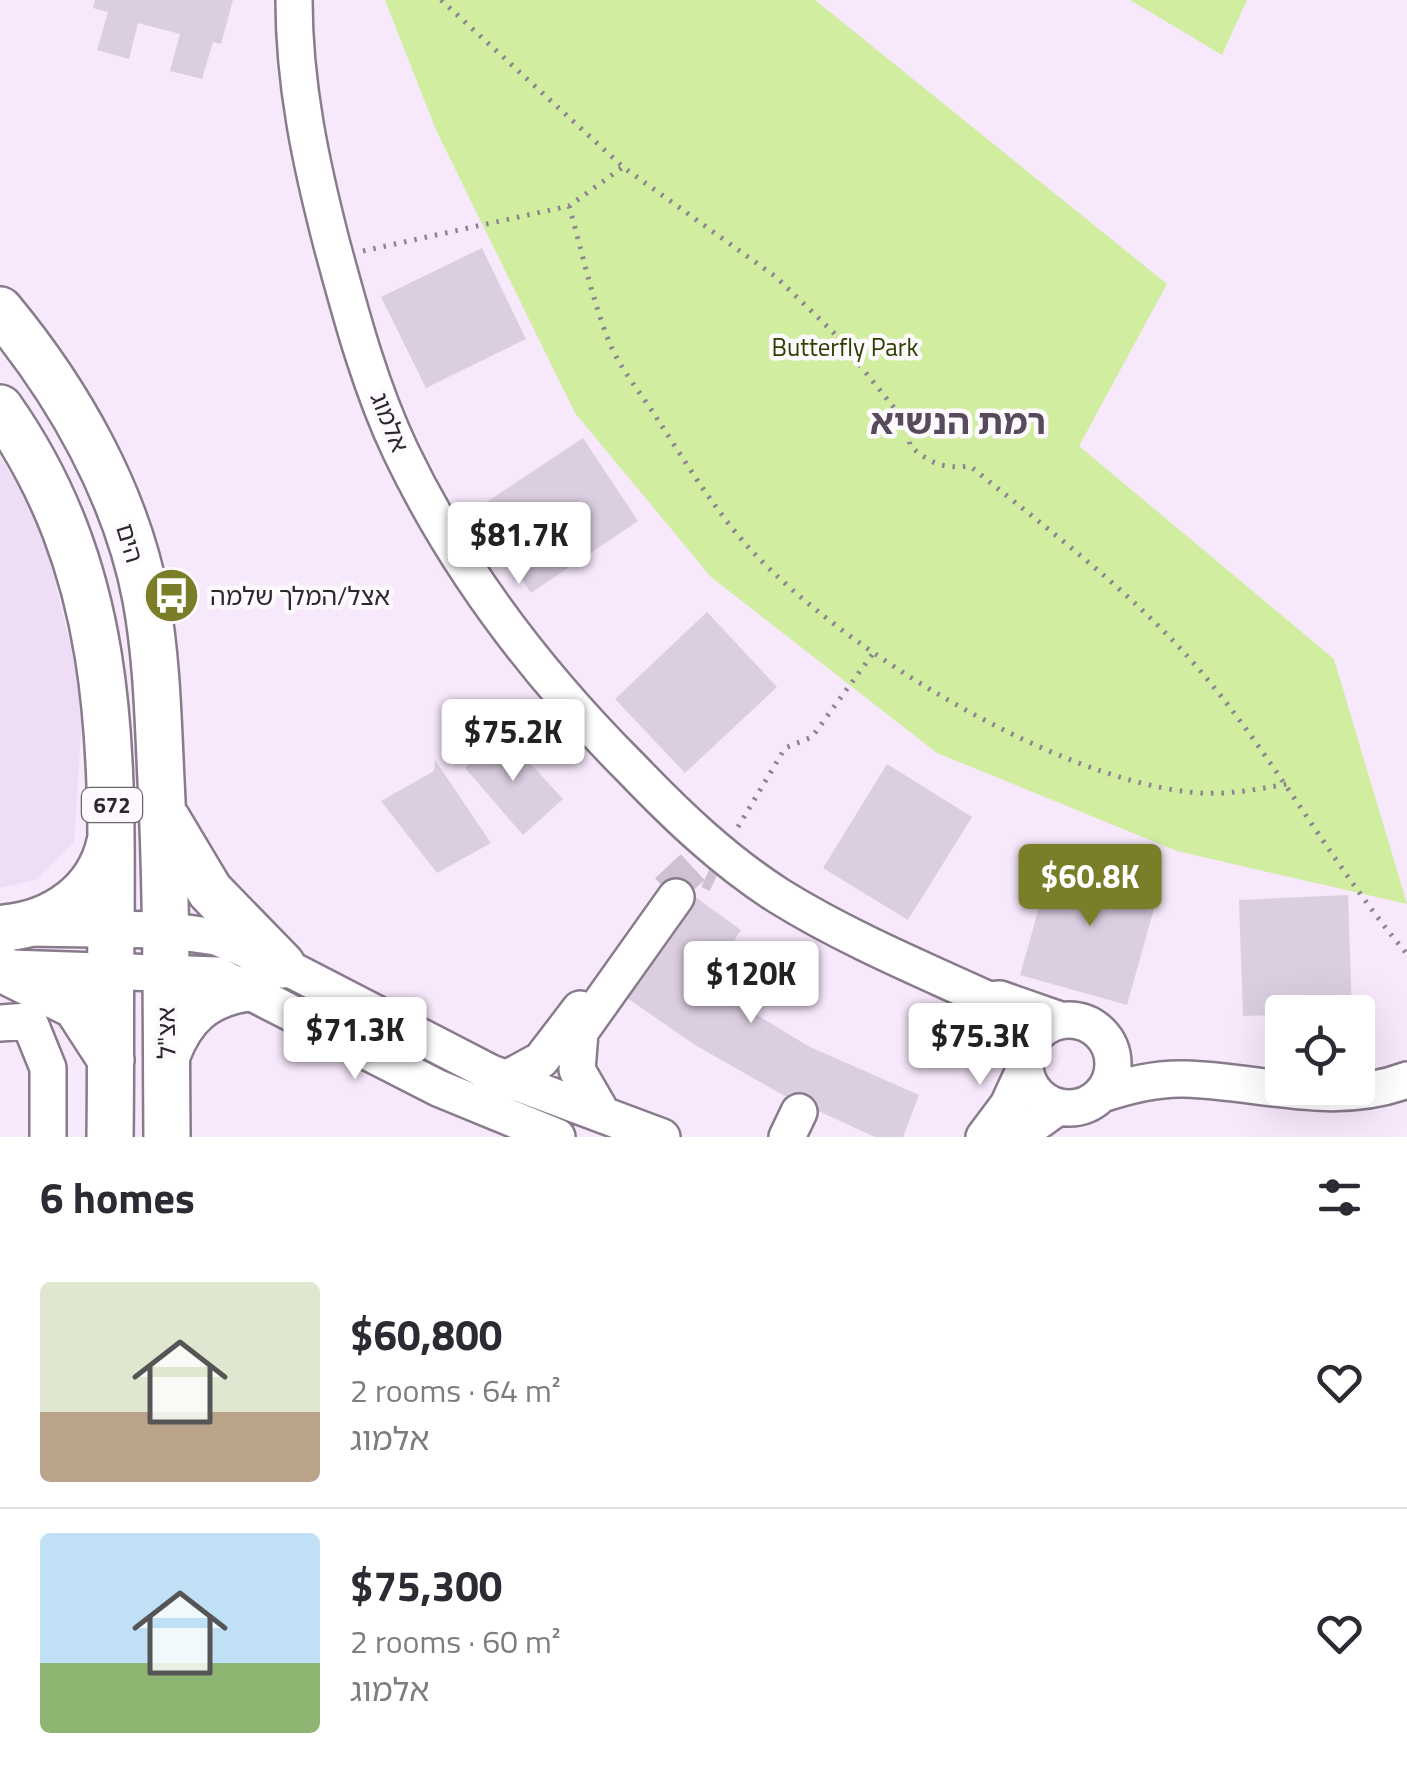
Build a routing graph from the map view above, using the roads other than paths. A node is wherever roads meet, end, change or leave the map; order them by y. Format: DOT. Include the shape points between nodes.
graph roads {
  1 [pos="294,0"];
  2 [pos="0,310"];
  3 [pos="0,408"];
  4 [pos="162,811"];
  5 [pos="113,830"];
  6 [pos="671,894"];
  7 [pos="1,947"];
  8 [pos="165,950"];
  9 [pos="111,951"];
  10 [pos="265,977"];
  11 [pos="989,1000"];
  12 [pos="626,1001"];
  13 [pos="1060,1020"];
  14 [pos="15,1022"];
  15 [pos="1106,1039"];
  16 [pos="166,1057"];
  17 [pos="558,1058"];
  18 [pos="112,1060"];
  19 [pos="1025,1063"];
  20 [pos="506,1079"];
  21 [pos="1186,1079"];
  22 [pos="1407,1080"];
  23 [pos="1102,1094"];
  24 [pos="1058,1107"];
  25 [pos="603,1114"];
  26 [pos="48,1137"];
  27 [pos="110,1137"];
  28 [pos="167,1137"];
  29 [pos="557,1137"];
  30 [pos="662,1137"];
  31 [pos="984,1137"];
  32 [pos="1016,1137"];
  1 -- 11 [label="street, אלמוג" via="302,117 336,257 372,379 443,533 540,670 720,853 780,896"];
  2 -- 4 [label="main road, הים / 672" via="61,391 122,516 145,596"];
  3 -- 5 [label="main road, 672" via="36,464 86,586 108,706"];
  4 -- 8 [label="main road, הים / 672"];
  4 -- 10 [label="main road"];
  5 -- 7 [label="main road" via="106,860 78,897"];
  5 -- 9 [label="main road, 672"];
  6 -- 17 [label="street"];
  7 -- 9 [label="street"];
  7 -- 18 [label="main road" via="76,1006"];
  8 -- 9 [label="street"];
  8 -- 10 [label="street" via="216,937"];
  8 -- 16 [label="main road, אצ\"ל / 672"];
  9 -- 18 [label="main road, 672"];
  10 -- 16 [label="main road" via="199,1004"];
  10 -- 20 [label="street"];
  10 -- 29 [label="street" via="438,1088"];
  11 -- 13 [label="street, אלמוג"];
  11 -- 19 [label="street"];
  12 -- 17 [label="street" via="590,1052"];
  13 -- 15 [label="street" via="1080,1021"];
  13 -- 19 [label="street" via="1039,1031"];
  14 -- 26 [label="street" via="48,1068"];
  15 -- 21 [label="street" via="1139,1063"];
  15 -- 23 [label="street" via="1113,1068"];
  16 -- 28 [label="main road, אצ\"ל / 672"];
  17 -- 20 [label="street"];
  17 -- 25 [label="street"];
  18 -- 27 [label="main road, 672"];
  19 -- 24 [label="street" via="1036,1094"];
  19 -- 31 [label="street" via="1008,1105"];
  20 -- 25 [label="street"];
  21 -- 22 [label="street" via="1327,1094"];
  21 -- 23 [label="street"];
  23 -- 24 [label="street" via="1079,1108"];
  24 -- 32 [label="street"];
  25 -- 30 [label="street"];
}
